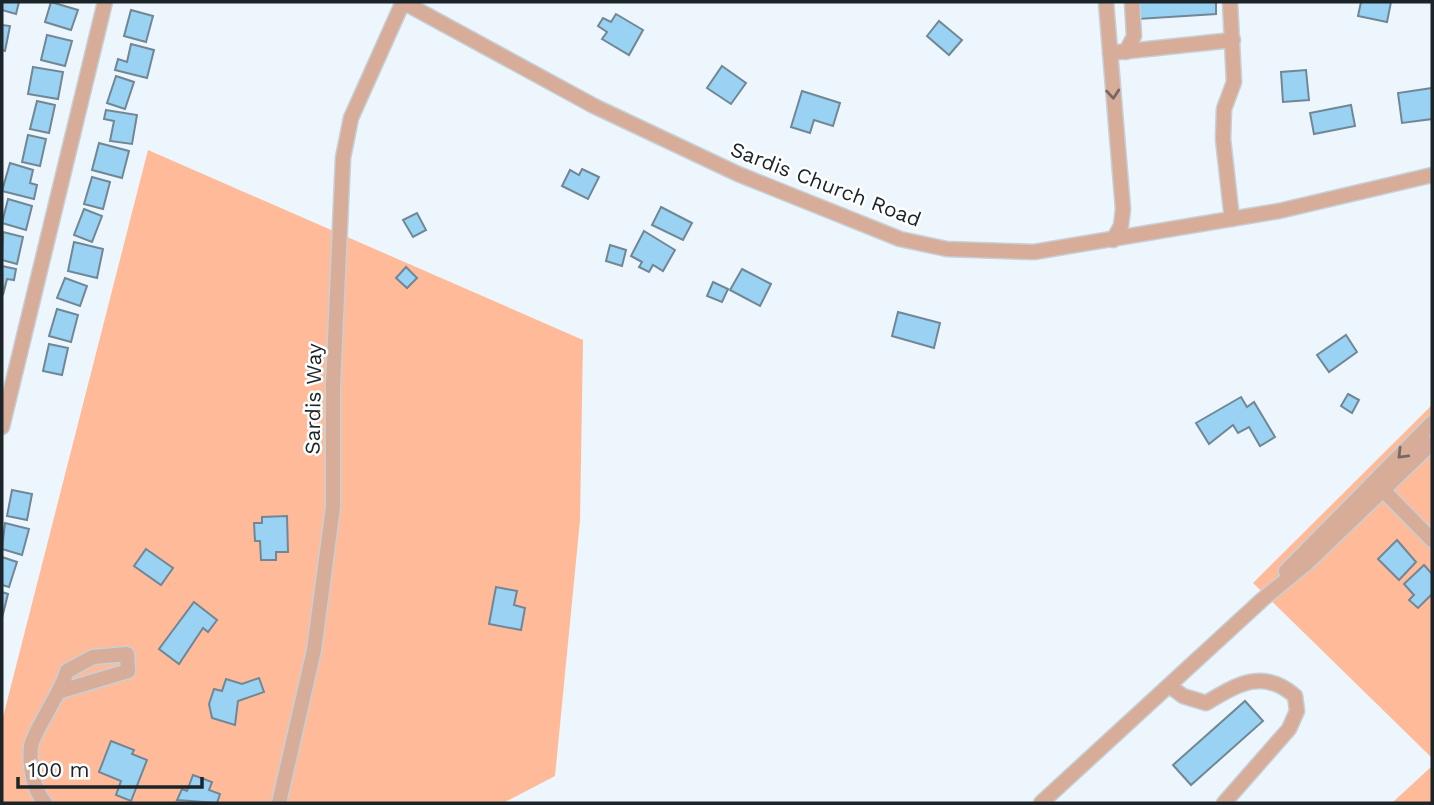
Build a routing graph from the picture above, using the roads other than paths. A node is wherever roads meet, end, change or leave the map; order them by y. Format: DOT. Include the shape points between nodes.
graph roads {
  1 [pos="105,2"];
  2 [pos="403,2"];
  3 [pos="1106,2"];
  4 [pos="1132,2"];
  5 [pos="1230,2"];
  6 [pos="1233,40"];
  7 [pos="1126,52"];
  8 [pos="1110,53"];
  9 [pos="1432,175"];
  10 [pos="1232,219"];
  11 [pos="1113,240"];
  12 [pos="8,373"];
  13 [pos="1432,423"];
  14 [pos="2,427"];
  15 [pos="1432,443"];
  16 [pos="1379,486"];
  17 [pos="1432,540"];
  18 [pos="1171,687"];
  19 [pos="61,691"];
  20 [pos="45,803"];
  21 [pos="279,803"];
  22 [pos="1041,803"];
  23 [pos="1224,803"];
  1 -- 12 [label="street"];
  2 -- 11 [label="street, Sardis Church Road" via="630,123 738,174 900,239 947,249 1034,252"];
  2 -- 21 [label="street, Sardis Way" via="351,118 344,158 333,373 333,507 314,650"];
  3 -- 8 [label="street"];
  4 -- 7 [label="street" via="1134,36"];
  5 -- 6 [label="street"];
  6 -- 7 [label="street"];
  6 -- 10 [label="street" via="1234,82 1224,109 1223,139"];
  7 -- 8 [label="street"];
  8 -- 11 [label="street, one-way" via="1123,209"];
  9 -- 10 [label="street, Sardis Church Road"];
  10 -- 11 [label="street, Sardis Church Road"];
  12 -- 14 [label="street"];
  13 -- 16 [label="street, one-way"];
  15 -- 16 [label="street"];
  16 -- 17 [label="street"];
  16 -- 18 [label="street" via="1307,563"];
  18 -- 22 [label="street"];
  18 -- 23 [label="street" via="1183,696 1206,702 1246,682 1268,680 1295,696 1297,711 1289,729"];
  19 -- 20 [label="street" via="31,744 35,791"];
}
